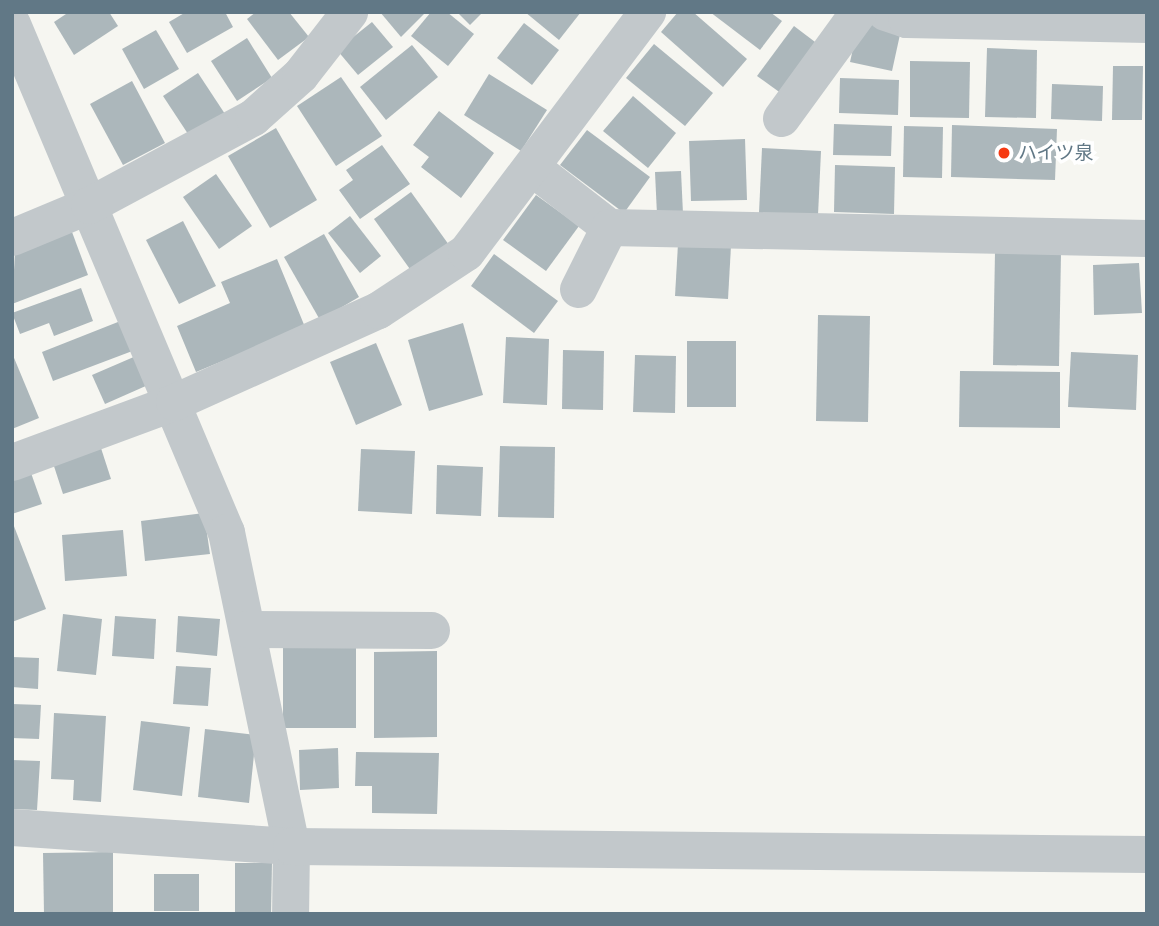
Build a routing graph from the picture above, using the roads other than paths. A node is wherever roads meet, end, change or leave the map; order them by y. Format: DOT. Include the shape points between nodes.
graph roads {
  1 [pos="349,12"];
  2 [pos="647,12"];
  3 [pos="858,12"];
  4 [pos="885,12"];
  5 [pos="1129,20"];
  6 [pos="12,23"];
  7 [pos="781,118"];
  8 [pos="534,169"];
  9 [pos="89,205"];
  10 [pos="609,227"];
  11 [pos="12,237"];
  12 [pos="1147,239"];
  13 [pos="578,289"];
  14 [pos="174,402"];
  15 [pos="12,462"];
  16 [pos="247,629"];
  17 [pos="432,630"];
  18 [pos="12,827"];
  19 [pos="291,846"];
  20 [pos="1147,854"];
  21 [pos="290,914"];
  1 -- 9 [label="street" via="300,75 253,117"];
  2 -- 8 [label="street"];
  3 -- 7 [label="street"];
  4 -- 5 [label="street" via="906,19"];
  6 -- 9 [label="street"];
  8 -- 10 [label="street"];
  8 -- 14 [label="street" via="466,252 378,310"];
  9 -- 11 [label="street"];
  9 -- 14 [label="street"];
  10 -- 12 [label="street"];
  10 -- 13 [label="street"];
  14 -- 15 [label="street"];
  14 -- 16 [label="street" via="226,531"];
  16 -- 17 [label="street"];
  16 -- 19 [label="street"];
  18 -- 19 [label="street"];
  19 -- 20 [label="street"];
  19 -- 21 [label="street"];
}
